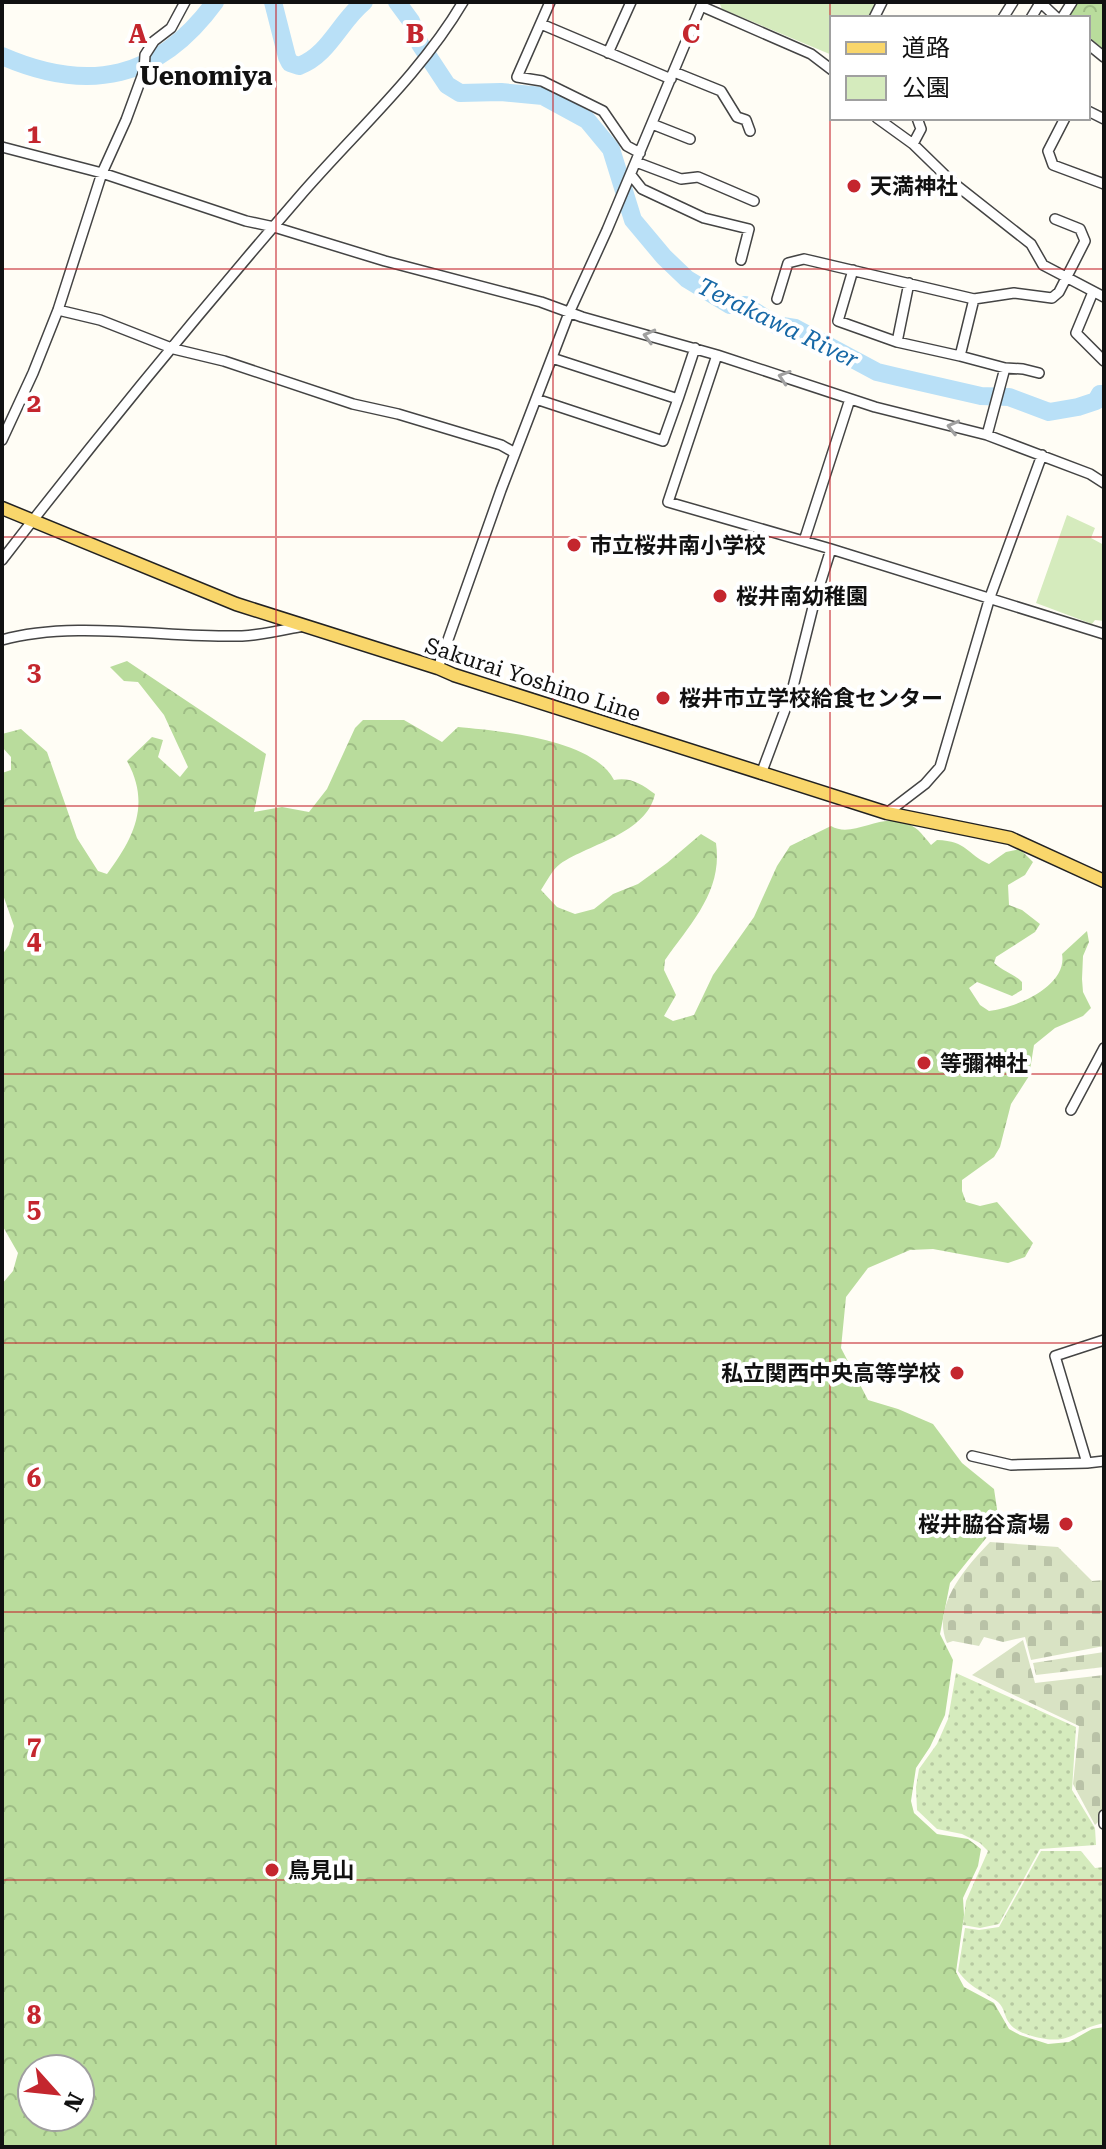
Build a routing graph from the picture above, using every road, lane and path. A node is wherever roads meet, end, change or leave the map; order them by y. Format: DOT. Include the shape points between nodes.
graph roads {
  1 [pos="185,2"];
  2 [pos="463,2"];
  3 [pos="550,2"];
  4 [pos="631,2"];
  5 [pos="1040,2"];
  6 [pos="1057,16"];
  7 [pos="541,24"];
  8 [pos="608,53"];
  9 [pos="830,68"];
  10 [pos="672,76"];
  11 [pos="880,120"];
  12 [pos="918,120"];
  13 [pos="1064,120"];
  14 [pos="652,124"];
  15 [pos="750,131"];
  16 [pos="690,139"];
  17 [pos="913,144"];
  18 [pos="2,147"];
  19 [pos="638,158"];
  20 [pos="102,173"];
  21 [pos="631,175"];
  22 [pos="1104,184"];
  23 [pos="754,201"];
  24 [pos="1055,219"];
  25 [pos="274,227"];
  26 [pos="741,260"];
  27 [pos="853,270"];
  28 [pos="1067,279"];
  29 [pos="909,283"];
  30 [pos="1093,292"];
  31 [pos="1104,297"];
  32 [pos="777,299"];
  33 [pos="974,299"];
  34 [pos="58,310"];
  35 [pos="569,313"];
  36 [pos="897,342"];
  37 [pos="695,348"];
  38 [pos="174,349"];
  39 [pos="717,355"];
  40 [pos="960,356"];
  41 [pos="552,358"];
  42 [pos="1104,361"];
  43 [pos="1005,368"];
  44 [pos="1039,373"];
  45 [pos="536,399"];
  46 [pos="678,399"];
  47 [pos="850,399"];
  48 [pos="987,435"];
  49 [pos="2,440"];
  50 [pos="515,453"];
  51 [pos="1042,455"];
  52 [pos="1104,483"];
  53 [pos="2,508"];
  54 [pos="32,521"];
  55 [pos="804,541"];
  56 [pos="831,549"];
  57 [pos="2,560"];
  58 [pos="990,597"];
  59 [pos="303,626"];
  60 [pos="1104,634"];
  61 [pos="2,640"];
  62 [pos="438,668"];
  63 [pos="761,774"];
  64 [pos="887,813"];
  65 [pos="1104,881"];
  66 [pos="1104,1048"];
  67 [pos="1071,1110"];
  68 [pos="1104,1340"];
  69 [pos="972,1456"];
  70 [pos="1104,1461"];
  71 [pos="1087,1463"];
  72 [pos="1104,1815"];
  73 [pos="1104,1824"];
  1 -- 20 [label="street" via="171,28 145,55 144,71"];
  2 -- 25 [label="street" via="410,76"];
  3 -- 7 [label="street"];
  4 -- 8 [label="street"];
  5 -- 6 [label="street"];
  7 -- 8 [label="street"];
  7 -- 19 [label="street" via="517,77 542,81 603,111"];
  8 -- 10 [label="street"];
  9 -- 10 [label="street" via="811,54 701,6"];
  10 -- 14 [label="street"];
  10 -- 15 [label="street" via="721,91"];
  11 -- 17 [label="street"];
  12 -- 17 [label="street" via="921,129"];
  13 -- 22 [label="street" via="1048,151 1053,165"];
  14 -- 16 [label="street"];
  14 -- 19 [label="street"];
  17 -- 28 [label="street" via="1031,244 1043,265"];
  18 -- 20 [label="street"];
  19 -- 21 [label="street"];
  19 -- 23 [label="street" via="681,179 698,177"];
  20 -- 25 [label="street"];
  20 -- 34 [label="street"];
  21 -- 26 [label="street" via="642,189 704,218 749,229"];
  21 -- 35 [label="street"];
  24 -- 28 [label="street" via="1080,229 1085,241"];
  25 -- 35 [label="street"];
  25 -- 38 [label="street"];
  27 -- 29 [label="street"];
  27 -- 32 [label="street" via="804,259 788,263"];
  27 -- 36 [label="street" via="838,321"];
  28 -- 30 [label="street"];
  28 -- 33 [label="street" via="1052,298 1014,293"];
  29 -- 33 [label="street"];
  29 -- 36 [label="street"];
  30 -- 31 [label="street"];
  30 -- 42 [label="street" via="1076,333"];
  33 -- 40 [label="street"];
  34 -- 38 [label="street"];
  34 -- 49 [label="street"];
  37 -- 35 [label="street, one-way"];
  35 -- 41 [label="street"];
  36 -- 40 [label="street"];
  37 -- 39 [label="street"];
  37 -- 46 [label="street"];
  38 -- 50 [label="street"];
  38 -- 54 [label="street"];
  47 -- 39 [label="street, one-way"];
  39 -- 55 [label="street" via="668,502"];
  40 -- 43 [label="street"];
  41 -- 45 [label="street"];
  41 -- 46 [label="street"];
  43 -- 44 [label="street"];
  43 -- 48 [label="street"];
  45 -- 46 [label="street" via="663,441"];
  45 -- 50 [label="street"];
  48 -- 47 [label="street, one-way"];
  47 -- 55 [label="street"];
  48 -- 51 [label="street"];
  50 -- 62 [label="street"];
  51 -- 52 [label="street"];
  51 -- 58 [label="street"];
  53 -- 54 [label="main road, Sakurai Yoshino Line"];
  54 -- 57 [label="street"];
  54 -- 59 [label="main road, Sakurai Yoshino Line"];
  55 -- 56 [label="street"];
  56 -- 58 [label="street"];
  56 -- 63 [label="street" via="792,691"];
  58 -- 60 [label="street"];
  58 -- 64 [label="street" via="940,767"];
  59 -- 61 [label="street" via="245,636 58,632"];
  59 -- 62 [label="main road, Sakurai Yoshino Line"];
  62 -- 63 [label="main road, Sakurai Yoshino Line"];
  63 -- 64 [label="main road, Sakurai Yoshino Line"];
  64 -- 65 [label="main road, Sakurai Yoshino Line" via="1010,838"];
  66 -- 67 [label="street"];
  68 -- 71 [label="street" via="1055,1356"];
  69 -- 71 [label="street" via="1011,1465"];
  70 -- 71 [label="street"];
  72 -- 73 [label="street"];
}
